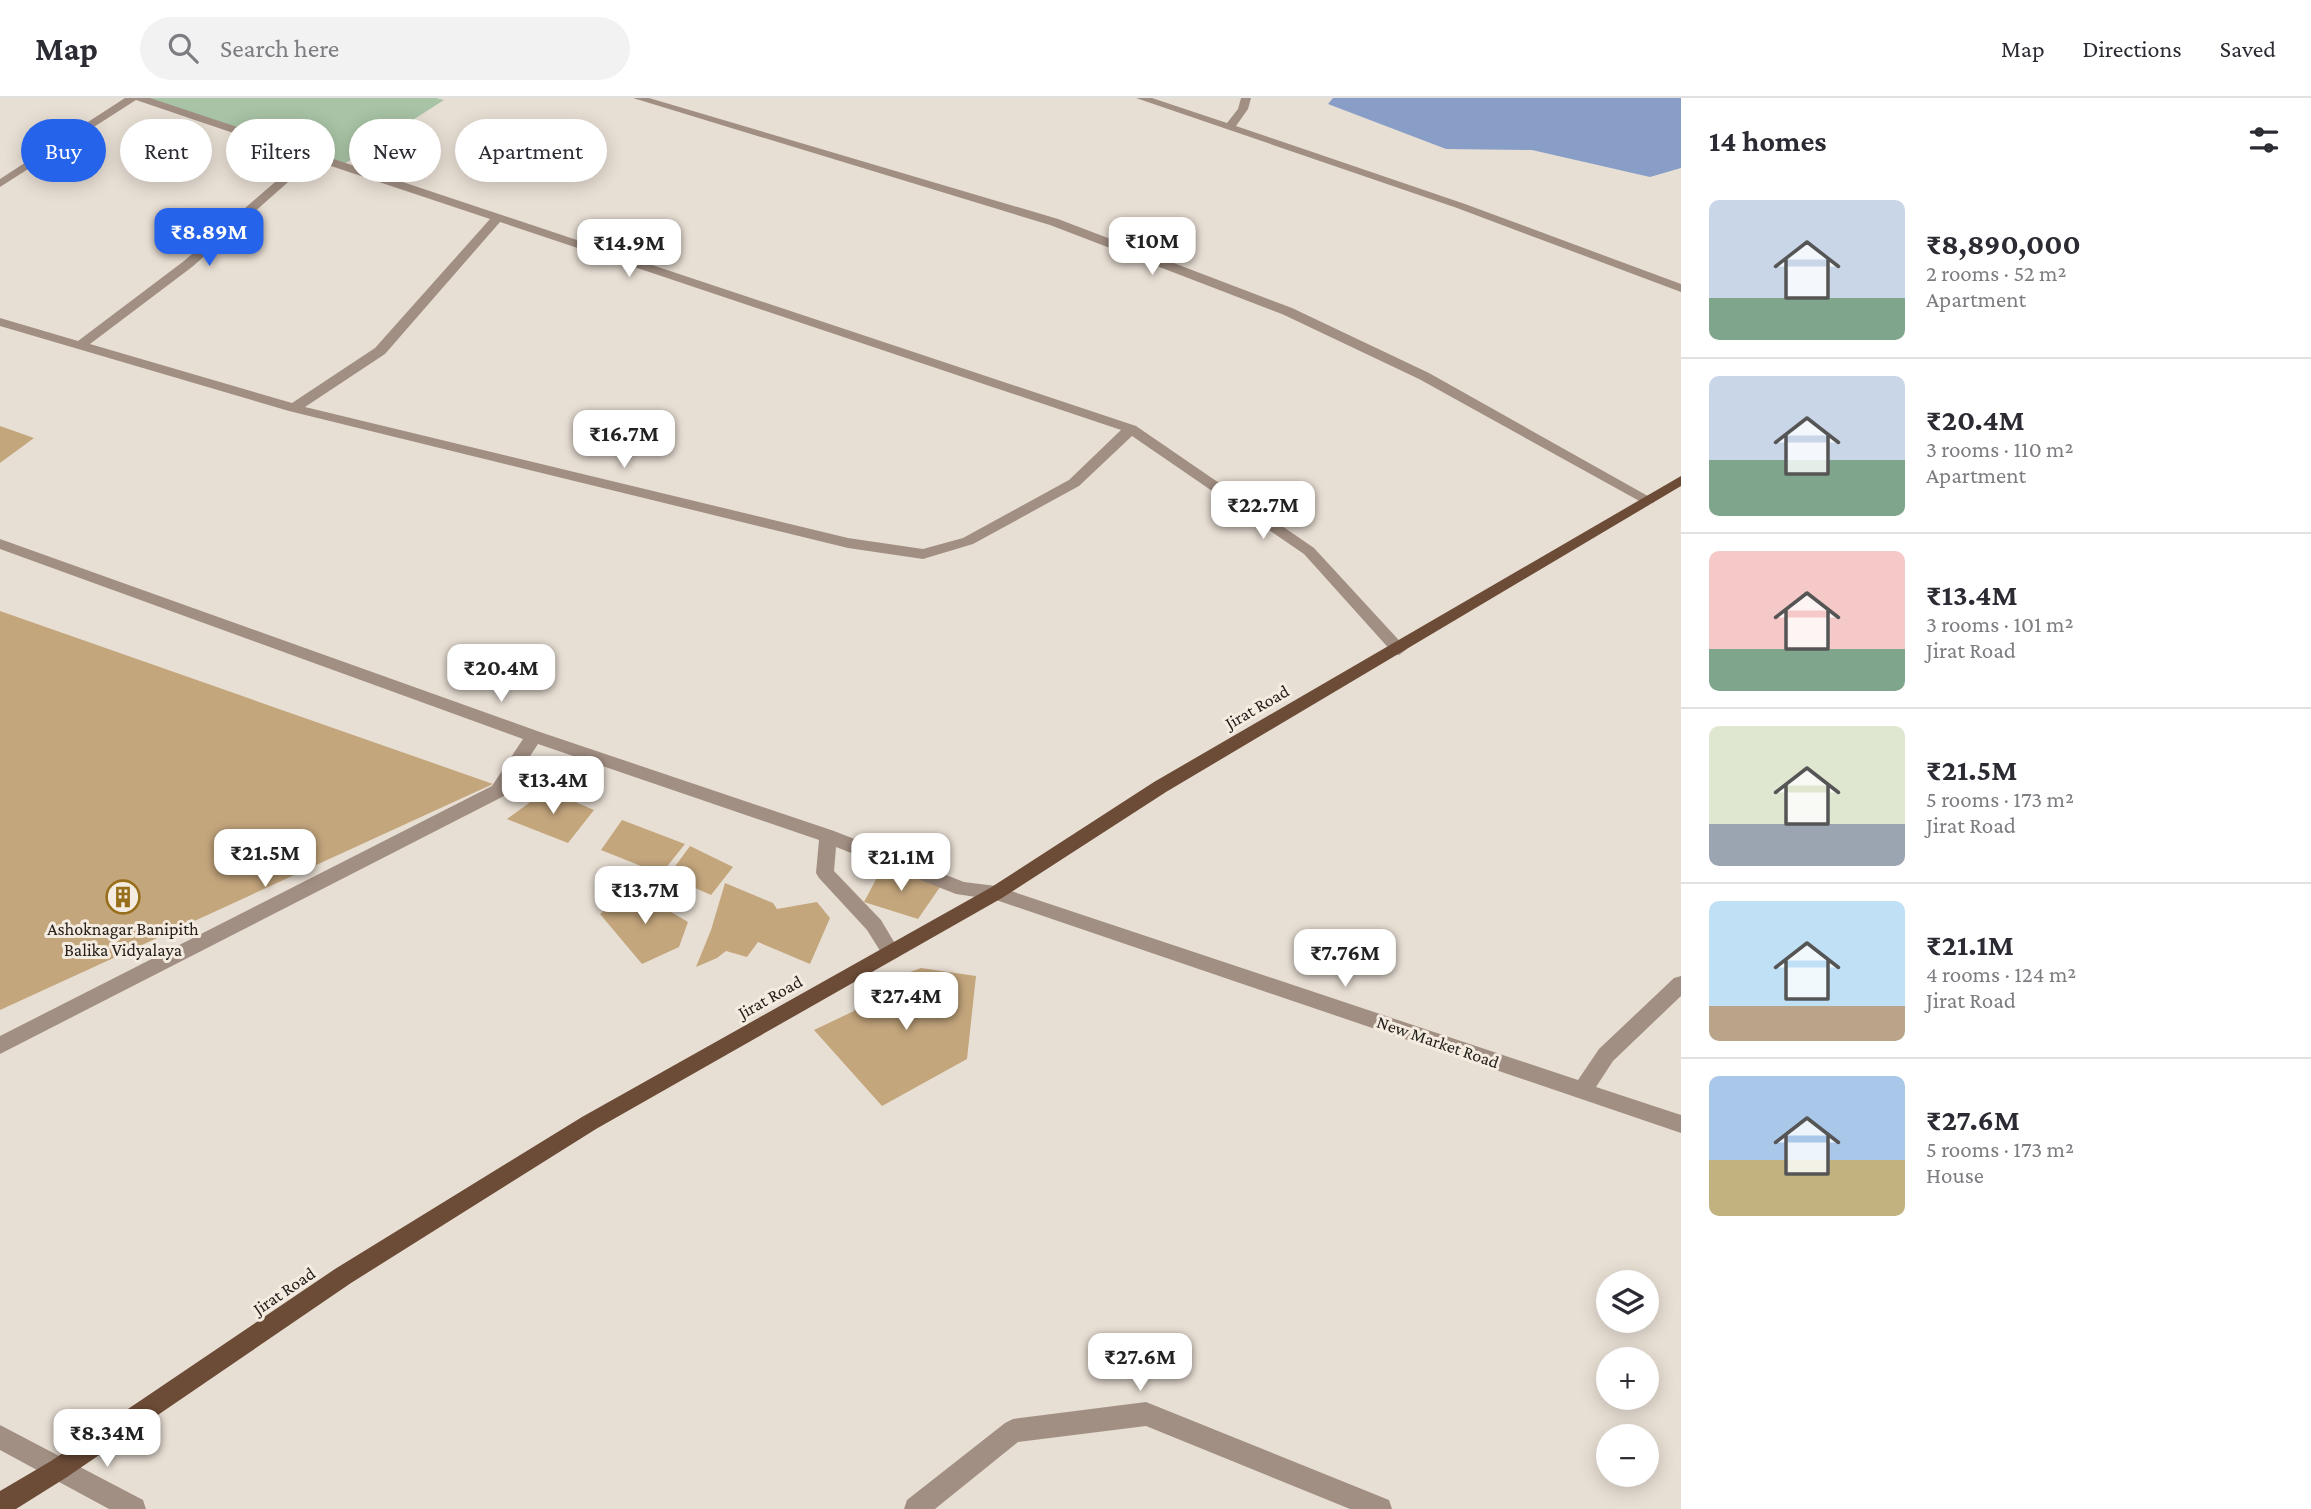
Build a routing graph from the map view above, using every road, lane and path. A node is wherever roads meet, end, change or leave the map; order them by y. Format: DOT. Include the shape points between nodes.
graph roads {
  1 [pos="132,98"];
  2 [pos="139,98"];
  3 [pos="638,98"];
  4 [pos="1141,98"];
  5 [pos="1246,98"];
  6 [pos="226,127"];
  7 [pos="1229,128"];
  8 [pos="335,164"];
  9 [pos="281,182"];
  10 [pos="0,184"];
  11 [pos="497,218"];
  12 [pos="1681,288"];
  13 [pos="0,322"];
  14 [pos="79,346"];
  15 [pos="294,408"];
  16 [pos="1130,429"];
  17 [pos="1681,480"];
  18 [pos="1648,500"];
  19 [pos="0,544"];
  20 [pos="1399,649"];
  21 [pos="534,736"];
  22 [pos="828,836"];
  23 [pos="996,893"];
  24 [pos="891,952"];
  25 [pos="1681,984"];
  26 [pos="0,1046"];
  27 [pos="1582,1091"];
  28 [pos="1681,1124"];
  29 [pos="0,1437"];
  30 [pos="59,1469"];
  31 [pos="0,1505"];
  32 [pos="134,1509"];
  33 [pos="916,1509"];
  34 [pos="1380,1509"];
  1 -- 10 [label="street"];
  2 -- 6 [label="street"];
  3 -- 18 [label="street" via="1054,222 1287,311 1424,376"];
  4 -- 7 [label="street"];
  5 -- 7 [label="street"];
  7 -- 12 [label="street" via="1461,206"];
  8 -- 11 [label="street"];
  9 -- 14 [label="street" via="188,264"];
  11 -- 15 [label="street" via="380,351"];
  11 -- 16 [label="street"];
  13 -- 14 [label="street"];
  14 -- 15 [label="street"];
  15 -- 16 [label="street" via="848,543 923,554 968,541 1074,483"];
  16 -- 20 [label="street" via="1309,551"];
  17 -- 18 [label="main road, Jirat Road"];
  18 -- 20 [label="main road, Jirat Road"];
  19 -- 21 [label="street, New Market Road"];
  20 -- 23 [label="main road, Jirat Road" via="1160,788"];
  21 -- 22 [label="street, New Market Road"];
  21 -- 26 [label="street" via="498,791"];
  22 -- 23 [label="street, New Market Road" via="962,889"];
  22 -- 24 [label="street" via="825,873 874,925"];
  23 -- 24 [label="main road, Jirat Road"];
  23 -- 27 [label="street, New Market Road"];
  24 -- 30 [label="main road, Jirat Road" via="589,1122 343,1276"];
  25 -- 27 [label="street" via="1606,1055"];
  27 -- 28 [label="street, New Market Road"];
  29 -- 30 [label="street"];
  30 -- 31 [label="main road, Jirat Road"];
  30 -- 32 [label="street"];
  33 -- 34 [label="street" via="1013,1432 1146,1415"];
}
